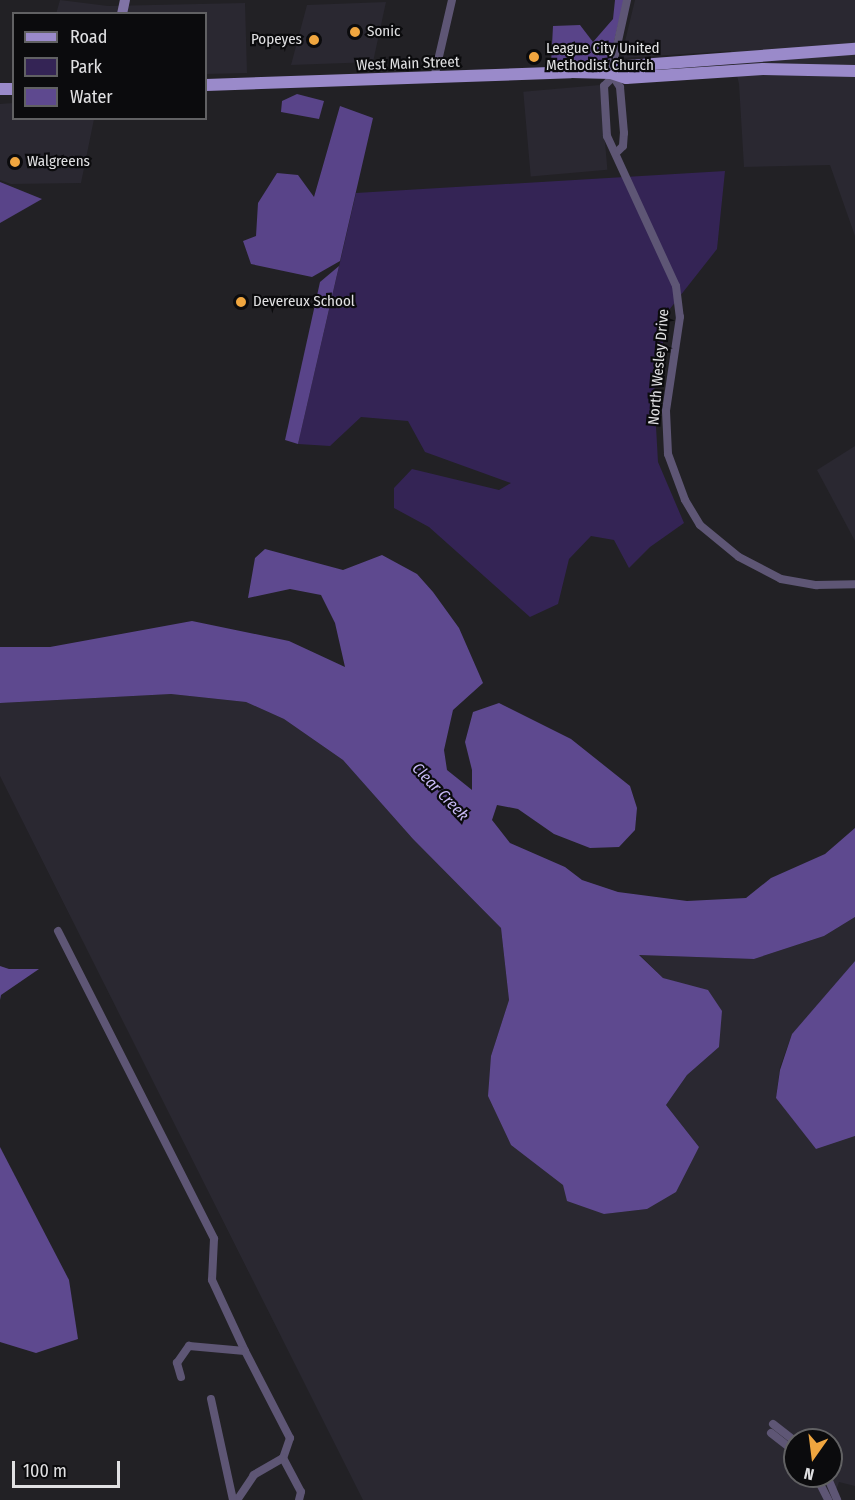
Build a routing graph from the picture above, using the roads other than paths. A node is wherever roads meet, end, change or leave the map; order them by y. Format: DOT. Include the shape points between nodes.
graph roads {
  1 [pos="452,0"];
  2 [pos="627,0"];
  3 [pos="855,49"];
  4 [pos="855,71"];
  5 [pos="611,75"];
  6 [pos="434,78"];
  7 [pos="207,85"];
  8 [pos="617,152"];
  9 [pos="855,584"];
  10 [pos="58,931"];
  11 [pos="245,1352"];
  12 [pos="181,1377"];
  13 [pos="211,1399"];
  14 [pos="773,1424"];
  15 [pos="783,1432"];
  16 [pos="771,1433"];
  17 [pos="783,1442"];
  18 [pos="283,1458"];
  19 [pos="235,1500"];
  20 [pos="299,1500"];
  1 -- 6 [label="street"];
  2 -- 5 [label="street, North Wesley Drive"];
  3 -- 5 [label="main road, West Main Street" via="627,66"];
  4 -- 5 [label="main road, West Main Street" via="755,69 626,78"];
  5 -- 6 [label="main road, West Main Street"];
  5 -- 8 [label="street, North Wesley Drive" via="604,86 606,126"];
  5 -- 8 [label="street" via="620,87 624,133 623,146"];
  6 -- 7 [label="main road, West Main Street"];
  8 -- 9 [label="street, North Wesley Drive" via="627,184 676,286 680,317 666,411 668,454 685,500 705,530 739,557 781,579 816,585"];
  10 -- 11 [label="street" via="214,1239 212,1280"];
  11 -- 12 [label="street" via="189,1346 177,1363"];
  11 -- 18 [label="street" via="290,1438"];
  13 -- 19 [label="street"];
  14 -- 15 [label="street"];
  16 -- 17 [label="street"];
  18 -- 19 [label="street" via="254,1475"];
  18 -- 20 [label="street" via="301,1492"];
}
